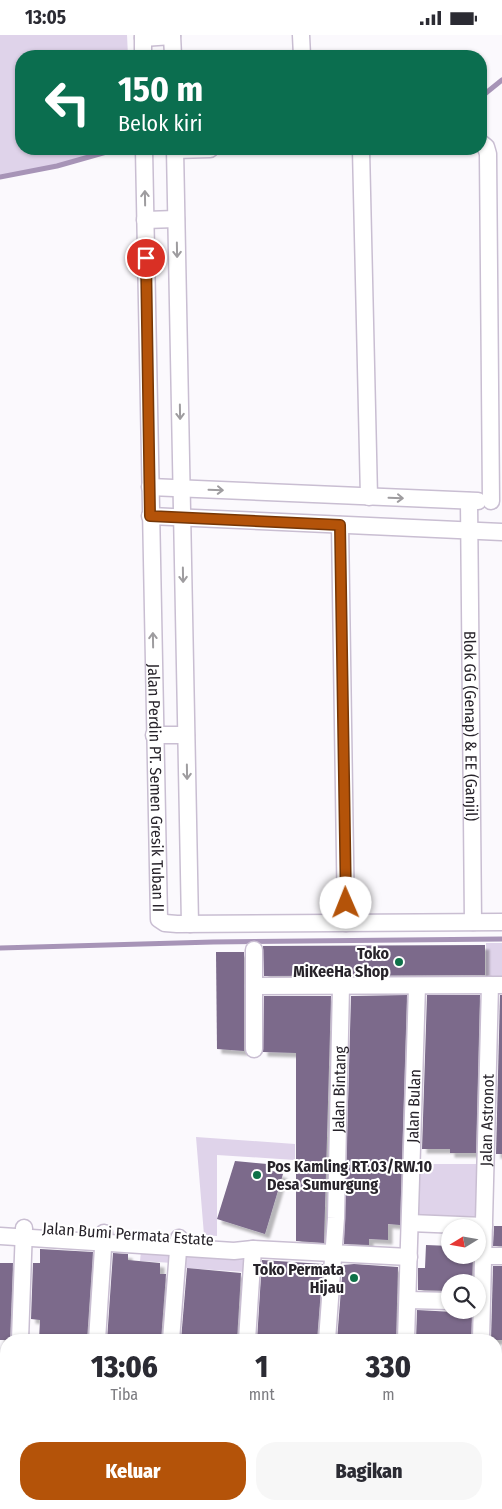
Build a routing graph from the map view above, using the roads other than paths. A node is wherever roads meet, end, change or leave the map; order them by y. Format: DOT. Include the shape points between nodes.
graph roads {
  1 [pos="301,35"];
  2 [pos="142,36"];
  3 [pos="172,36"];
  4 [pos="143,50"];
  5 [pos="173,50"];
  6 [pos="302,50"];
  7 [pos="144,155"];
  8 [pos="175,155"];
  9 [pos="362,155"];
  10 [pos="484,155"];
  11 [pos="176,219"];
  12 [pos="146,220"];
  13 [pos="150,487"];
  14 [pos="181,489"];
  15 [pos="369,497"];
  16 [pos="469,501"];
  17 [pos="496,502"];
  18 [pos="150,516"];
  19 [pos="182,517"];
  20 [pos="340,525"];
  21 [pos="469,530"];
  22 [pos="502,532"];
  23 [pos="154,735"];
  24 [pos="186,735"];
  25 [pos="502,922"];
  26 [pos="346,923"];
  27 [pos="473,923"];
  28 [pos="190,924"];
  29 [pos="254,950"];
  30 [pos="496,985"];
  31 [pos="254,986"];
  32 [pos="341,986"];
  33 [pos="417,986"];
  34 [pos="254,1049"];
  35 [pos="484,1219"];
  36 [pos="410,1223"];
  37 [pos="441,1224"];
  38 [pos="0,1227"];
  39 [pos="24,1233"];
  40 [pos="0,1236"];
  41 [pos="104,1238"];
  42 [pos="179,1243"];
  43 [pos="253,1249"];
  44 [pos="332,1253"];
  45 [pos="486,1256"];
  46 [pos="502,1256"];
  47 [pos="409,1257"];
  48 [pos="408,1300"];
  49 [pos="441,1301"];
  50 [pos="480,1319"];
  51 [pos="20,1334"];
  52 [pos="97,1334"];
  53 [pos="171,1334"];
  54 [pos="247,1334"];
  55 [pos="327,1334"];
  56 [pos="406,1334"];
  57 [pos="481,1334"];
  1 -- 6 [label="street"];
  2 -- 3 [label="street"];
  2 -- 4 [label="street"];
  3 -- 5 [label="street"];
  12 -- 7 [label="street, Jalan Perdin PT. Semen Gresik Tuban II, one-way"];
  8 -- 11 [label="street, Jalan Perdin PT. Semen Gresik Tuban II"];
  9 -- 15 [label="street"];
  10 -- 17 [label="street"];
  11 -- 12 [label="street"];
  11 -- 14 [label="street, Jalan Perdin PT. Semen Gresik Tuban II, one-way"];
  12 -- 13 [label="street, Jalan Perdin PT. Semen Gresik Tuban II"];
  13 -- 14 [label="street"];
  13 -- 18 [label="street, Jalan Perdin PT. Semen Gresik Tuban II"];
  14 -- 15 [label="street, one-way"];
  14 -- 19 [label="street, Jalan Perdin PT. Semen Gresik Tuban II"];
  15 -- 16 [label="street, one-way"];
  16 -- 17 [label="street"];
  16 -- 21 [label="street, Blok GG (Genap) & EE (Ganjil)"];
  18 -- 19 [label="street"];
  23 -- 18 [label="street, Jalan Perdin PT. Semen Gresik Tuban II, one-way"];
  19 -- 20 [label="street"];
  19 -- 24 [label="street, Jalan Perdin PT. Semen Gresik Tuban II, one-way"];
  20 -- 21 [label="street"];
  20 -- 26 [label="street"];
  21 -- 22 [label="street"];
  21 -- 27 [label="street, Blok GG (Genap) & EE (Ganjil)"];
  23 -- 24 [label="street"];
  23 -- 28 [label="street, Jalan Perdin PT. Semen Gresik Tuban II" via="158,914 165,923"];
  24 -- 28 [label="street, Jalan Perdin PT. Semen Gresik Tuban II, one-way"];
  25 -- 27 [label="street"];
  26 -- 27 [label="street"];
  26 -- 28 [label="street"];
  29 -- 31 [label="street"];
  30 -- 33 [label="street"];
  30 -- 35 [label="street, Jalan Astronot"];
  31 -- 32 [label="street"];
  31 -- 34 [label="street"];
  32 -- 33 [label="street"];
  32 -- 44 [label="street, Jalan Bintang" via="336,1218"];
  33 -- 36 [label="street, Jalan Bulan"];
  36 -- 37 [label="street"];
  36 -- 47 [label="street, Jalan Bulan"];
  38 -- 39 [label="street, Jalan Bumi Permata Estate"];
  39 -- 40 [label="street, Jalan Bumi Permata Estate"];
  39 -- 41 [label="street, Jalan Bumi Permata Estate"];
  39 -- 51 [label="street"];
  41 -- 42 [label="street, Jalan Bumi Permata Estate"];
  41 -- 52 [label="street"];
  42 -- 43 [label="street, Jalan Bumi Permata Estate" via="234,1251"];
  42 -- 53 [label="street"];
  43 -- 44 [label="street, Jalan Bumi Permata Estate"];
  43 -- 54 [label="street"];
  44 -- 47 [label="street, Jalan Bumi Permata Estate"];
  44 -- 55 [label="street, Jalan Bintang"];
  45 -- 46 [label="street"];
  47 -- 48 [label="street, Jalan Bulan"];
  48 -- 49 [label="street"];
  48 -- 56 [label="street, Jalan Bulan"];
  50 -- 57 [label="street, Jalan Astronot"];
}
